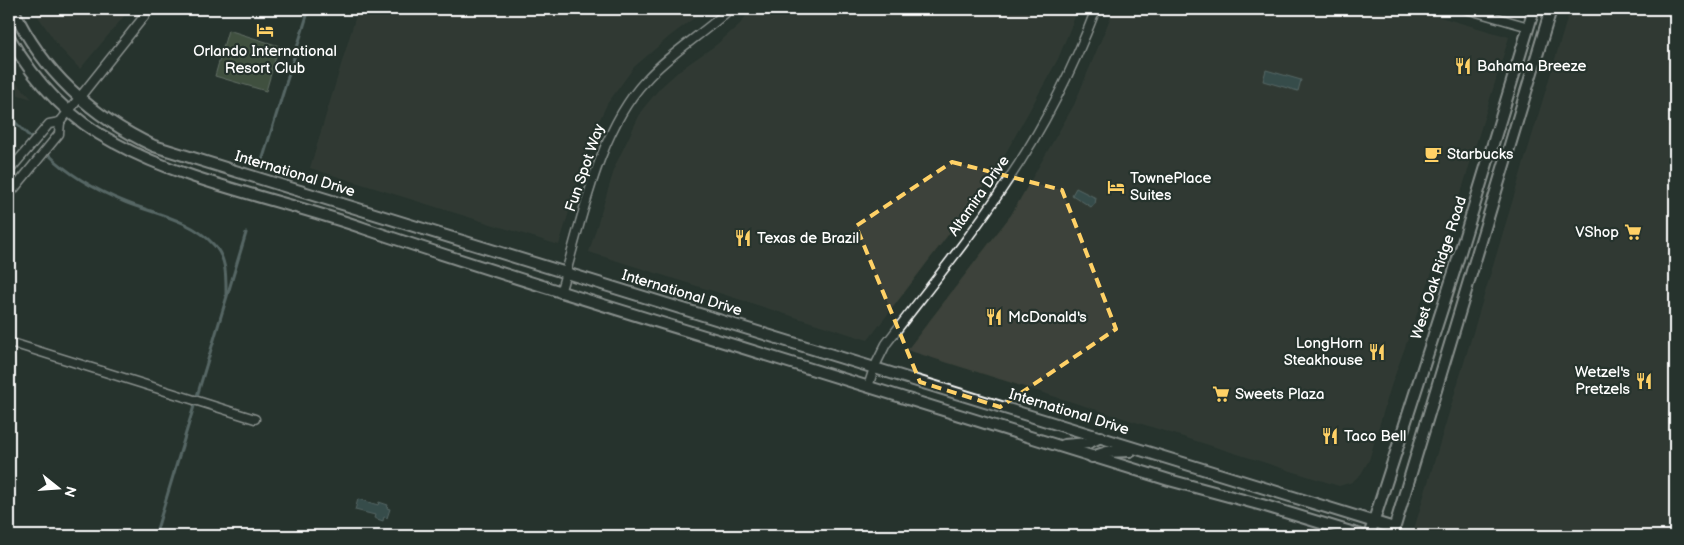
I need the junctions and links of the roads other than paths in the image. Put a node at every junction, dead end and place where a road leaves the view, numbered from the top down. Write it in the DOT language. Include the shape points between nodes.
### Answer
graph roads {
  1 [pos="13,9"];
  2 [pos="150,9"];
  3 [pos="730,9"];
  4 [pos="1096,9"];
  5 [pos="1466,9"];
  6 [pos="1534,9"];
  7 [pos="1551,9"];
  8 [pos="1529,27"];
  9 [pos="9,37"];
  10 [pos="80,99"];
  11 [pos="69,112"];
  12 [pos="60,122"];
  13 [pos="9,171"];
  14 [pos="9,195"];
  15 [pos="566,273"];
  16 [pos="560,293"];
  17 [pos="9,342"];
  18 [pos="874,368"];
  19 [pos="868,387"];
  20 [pos="255,419"];
  21 [pos="1101,437"];
  22 [pos="1053,445"];
  23 [pos="1144,451"];
  24 [pos="1092,457"];
  25 [pos="1374,522"];
  26 [pos="1393,532"];
  27 [pos="1364,536"];
  28 [pos="1369,536"];
  1 -- 10 [label="street, International Drive" via="42,58"];
  2 -- 10 [label="street"];
  3 -- 15 [label="street, Fun Spot Way" via="659,65 630,99 613,126"];
  4 -- 18 [label="street, Altamira Drive" via="1064,82 1033,141 986,214 886,344"];
  5 -- 8 [label="street"];
  6 -- 8 [label="street, West Oak Ridge Road"];
  7 -- 26 [label="street, West Oak Ridge Road"];
  8 -- 25 [label="street, West Oak Ridge Road"];
  9 -- 11 [label="street, International Drive" via="44,88"];
  10 -- 11 [label="street"];
  10 -- 15 [label="street, International Drive" via="119,128 154,146"];
  11 -- 12 [label="street"];
  11 -- 16 [label="street, International Drive" via="110,141 162,166 354,224"];
  12 -- 13 [label="street" via="49,124"];
  12 -- 14 [label="street" via="59,134"];
  15 -- 16 [label="street, Fun Spot Way"];
  15 -- 18 [label="street, International Drive"];
  16 -- 19 [label="street, International Drive"];
  17 -- 20 [label="street"];
  18 -- 19 [label="street, Altamira Drive"];
  18 -- 21 [label="street, International Drive"];
  19 -- 22 [label="street, International Drive"];
  21 -- 22 [label="street" via="1088,443"];
  21 -- 23 [label="street, International Drive"];
  22 -- 24 [label="street, International Drive"];
  23 -- 24 [label="street" via="1119,450"];
  23 -- 25 [label="street, International Drive"];
  24 -- 27 [label="street, International Drive"];
  25 -- 26 [label="street, International Drive"];
  25 -- 28 [label="street, West Oak Ridge Road"];
}
